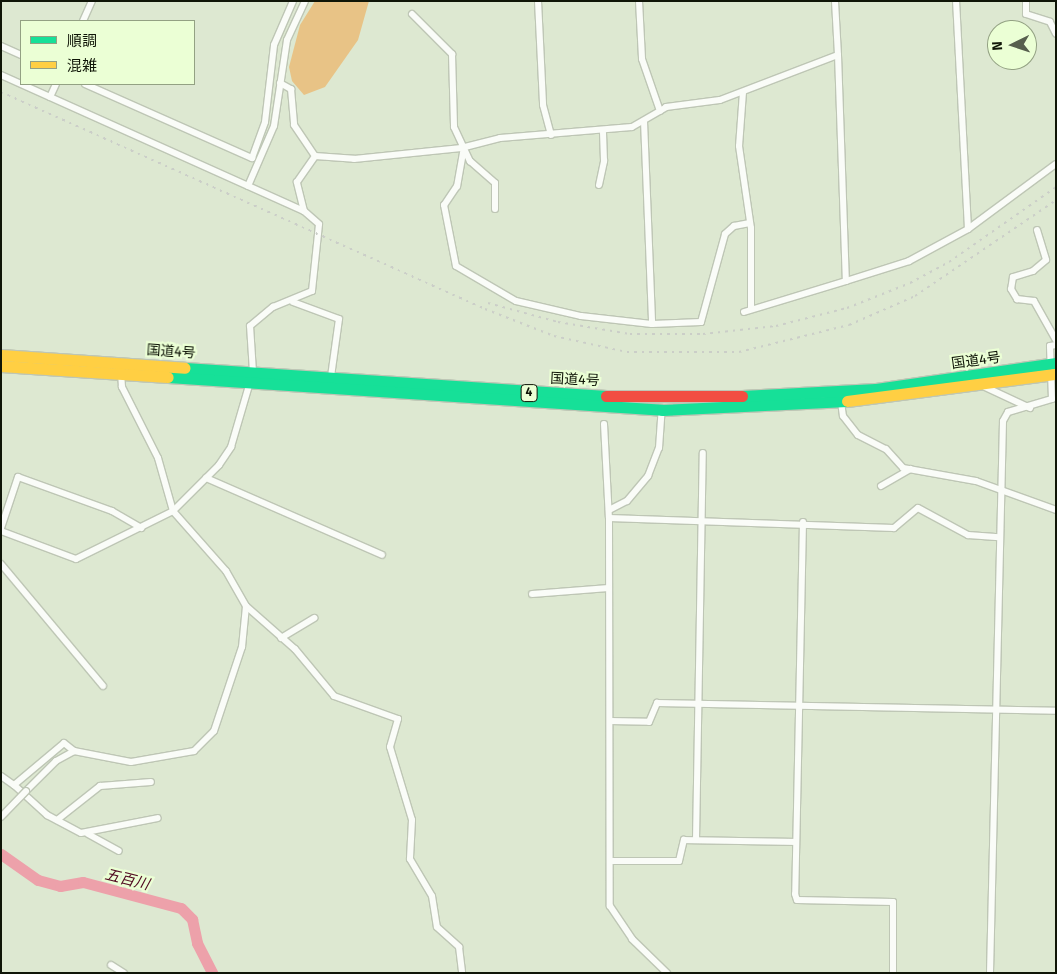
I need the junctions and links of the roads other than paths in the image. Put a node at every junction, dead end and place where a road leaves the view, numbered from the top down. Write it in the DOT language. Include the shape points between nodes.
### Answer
graph roads {
  1 [pos="92,1"];
  2 [pos="293,1"];
  3 [pos="305,1"];
  4 [pos="538,1"];
  5 [pos="639,1"];
  6 [pos="835,1"];
  7 [pos="956,1"];
  8 [pos="1026,1"];
  9 [pos="412,14"];
  10 [pos="83,20"];
  11 [pos="1056,34"];
  12 [pos="1,46"];
  13 [pos="20,55"];
  14 [pos="838,55"];
  15 [pos="1,75"];
  16 [pos="280,83"];
  17 [pos="20,84"];
  18 [pos="22,85"];
  19 [pos="56,85"];
  20 [pos="87,85"];
  21 [pos="743,92"];
  22 [pos="50,98"];
  23 [pos="660,111"];
  24 [pos="644,121"];
  25 [pos="603,133"];
  26 [pos="551,135"];
  27 [pos="464,147"];
  28 [pos="315,156"];
  29 [pos="255,160"];
  30 [pos="1056,164"];
  31 [pos="599,185"];
  32 [pos="248,186"];
  33 [pos="494,209"];
  34 [pos="304,211"];
  35 [pos="750,222"];
  36 [pos="968,229"];
  37 [pos="1036,230"];
  38 [pos="846,281"];
  39 [pos="293,302"];
  40 [pos="751,308"];
  41 [pos="744,312"];
  42 [pos="652,324"];
  43 [pos="1056,340"];
  44 [pos="1056,345"];
  45 [pos="1,355"];
  46 [pos="1,366"];
  47 [pos="1054,369"];
  48 [pos="121,374"];
  49 [pos="331,377"];
  50 [pos="251,378"];
  51 [pos="983,386"];
  52 [pos="661,398"];
  53 [pos="841,402"];
  54 [pos="1030,408"];
  55 [pos="662,410"];
  56 [pos="604,424"];
  57 [pos="703,453"];
  58 [pos="911,469"];
  59 [pos="206,478"];
  60 [pos="881,486"];
  61 [pos="1002,490"];
  62 [pos="609,510"];
  63 [pos="1056,510"];
  64 [pos="173,511"];
  65 [pos="609,518"];
  66 [pos="702,520"];
  67 [pos="803,522"];
  68 [pos="141,528"];
  69 [pos="1,529"];
  70 [pos="999,537"];
  71 [pos="382,555"];
  72 [pos="1,564"];
  73 [pos="609,588"];
  74 [pos="532,594"];
  75 [pos="246,606"];
  76 [pos="314,618"];
  77 [pos="281,638"];
  78 [pos="103,686"];
  79 [pos="699,704"];
  80 [pos="799,706"];
  81 [pos="995,710"];
  82 [pos="1056,711"];
  83 [pos="610,721"];
  84 [pos="74,751"];
  85 [pos="1,776"];
  86 [pos="151,782"];
  87 [pos="14,785"];
  88 [pos="1,817"];
  89 [pos="158,818"];
  90 [pos="57,820"];
  91 [pos="88,834"];
  92 [pos="696,840"];
  93 [pos="796,842"];
  94 [pos="119,851"];
  95 [pos="610,860"];
  96 [pos="111,965"];
  97 [pos="124,973"];
  98 [pos="462,973"];
  99 [pos="667,973"];
  100 [pos="893,973"];
  101 [pos="990,973"];
  1 -- 10 [label="street"];
  2 -- 29 [label="street" via="274,45 265,122"];
  3 -- 16 [label="street" via="287,40"];
  4 -- 26 [label="street" via="542,105"];
  5 -- 23 [label="street" via="642,59"];
  6 -- 14 [label="street"];
  7 -- 36 [label="street"];
  8 -- 11 [label="street" via="1026,14 1050,22"];
  9 -- 27 [label="street" via="452,54 452,116"];
  12 -- 13 [label="street"];
  14 -- 21 [label="street"];
  14 -- 38 [label="street"];
  15 -- 17 [label="street"];
  16 -- 28 [label="street" via="291,89 294,125"];
  16 -- 29 [label="street" via="274,126"];
  18 -- 22 [label="street"];
  19 -- 22 [label="street"];
  20 -- 29 [label="street"];
  21 -- 23 [label="street"];
  21 -- 35 [label="street" via="738,146"];
  22 -- 32 [label="street"];
  23 -- 24 [label="street"];
  24 -- 25 [label="street"];
  24 -- 42 [label="street"];
  25 -- 26 [label="street"];
  25 -- 31 [label="street" via="604,161"];
  26 -- 27 [label="street" via="500,138"];
  27 -- 28 [label="street" via="354,159"];
  27 -- 33 [label="street" via="474,165 495,183"];
  27 -- 42 [label="street" via="457,186 444,205 456,266 516,301 581,316"];
  28 -- 34 [label="street" via="297,182"];
  29 -- 32 [label="street"];
  30 -- 36 [label="street"];
  32 -- 34 [label="street"];
  34 -- 39 [label="street" via="319,224 313,288"];
  35 -- 40 [label="street"];
  35 -- 42 [label="street" via="734,226 725,234 701,322"];
  36 -- 38 [label="street" via="909,261"];
  37 -- 43 [label="street" via="1046,260 1033,271 1013,277 1011,289 1017,299 1034,301"];
  38 -- 40 [label="street"];
  39 -- 49 [label="street" via="339,318"];
  39 -- 50 [label="street" via="273,307 250,326"];
  40 -- 41 [label="street"];
  44 -- 47 [label="street" via="1050,346"];
  45 -- 50 [label="highway, 国道4号 / 4"];
  46 -- 48 [label="highway, 国道4号 / 4"];
  47 -- 51 [label="highway, 国道4号 / 4"];
  47 -- 52 [label="highway, 国道4号 / 4" via="840,393"];
  47 -- 54 [label="street" via="1052,399"];
  48 -- 50 [label="highway, 国道4号 / 4"];
  48 -- 64 [label="street" via="122,388 158,458"];
  49 -- 50 [label="highway, 国道4号 / 4"];
  49 -- 52 [label="highway, 国道4号 / 4" via="534,393"];
  50 -- 55 [label="highway, 国道4号 / 4"];
  50 -- 59 [label="street" via="230,447"];
  51 -- 53 [label="highway, 国道4号 / 4"];
  51 -- 54 [label="street"];
  52 -- 55 [label="street"];
  53 -- 55 [label="highway, 国道4号 / 4"];
  53 -- 58 [label="street" via="844,416 858,435 886,449 898,465"];
  54 -- 61 [label="street" via="1004,416"];
  55 -- 62 [label="street" via="658,448 648,476 627,501"];
  56 -- 62 [label="street"];
  57 -- 66 [label="street"];
  58 -- 60 [label="street"];
  58 -- 61 [label="street" via="955,475"];
  59 -- 64 [label="street"];
  59 -- 71 [label="street"];
  61 -- 63 [label="street"];
  61 -- 70 [label="street"];
  62 -- 65 [label="street"];
  64 -- 68 [label="street"];
  64 -- 75 [label="street" via="226,571"];
  65 -- 66 [label="street"];
  65 -- 73 [label="street"];
  66 -- 67 [label="street"];
  66 -- 79 [label="street"];
  67 -- 70 [label="street" via="899,527 918,508 968,535"];
  67 -- 80 [label="street"];
  68 -- 69 [label="street" via="76,559"];
  68 -- 69 [label="street" via="112,511 18,477"];
  70 -- 81 [label="street"];
  72 -- 78 [label="street"];
  73 -- 74 [label="street"];
  73 -- 83 [label="street"];
  75 -- 77 [label="street"];
  75 -- 84 [label="street" via="242,648 220,716 203,744 179,756 131,762"];
  76 -- 77 [label="street"];
  77 -- 98 [label="street" via="334,696 398,719 390,747 412,820 410,859 432,896 437,927 459,947"];
  79 -- 80 [label="street"];
  79 -- 83 [label="street" via="657,703 649,722"];
  79 -- 92 [label="street"];
  80 -- 81 [label="street"];
  80 -- 93 [label="street"];
  81 -- 82 [label="street"];
  81 -- 101 [label="street"];
  83 -- 95 [label="street"];
  84 -- 87 [label="street" via="64,743"];
  84 -- 88 [label="street, bridge" via="56,761"];
  85 -- 87 [label="street"];
  86 -- 90 [label="street" via="100,786"];
  87 -- 90 [label="street"];
  89 -- 91 [label="street"];
  90 -- 91 [label="street"];
  91 -- 94 [label="street"];
  92 -- 93 [label="street"];
  92 -- 95 [label="street" via="681,842 679,861"];
  93 -- 100 [label="street" via="797,900 893,902"];
  95 -- 99 [label="street" via="613,913"];
  96 -- 97 [label="street"];
}
